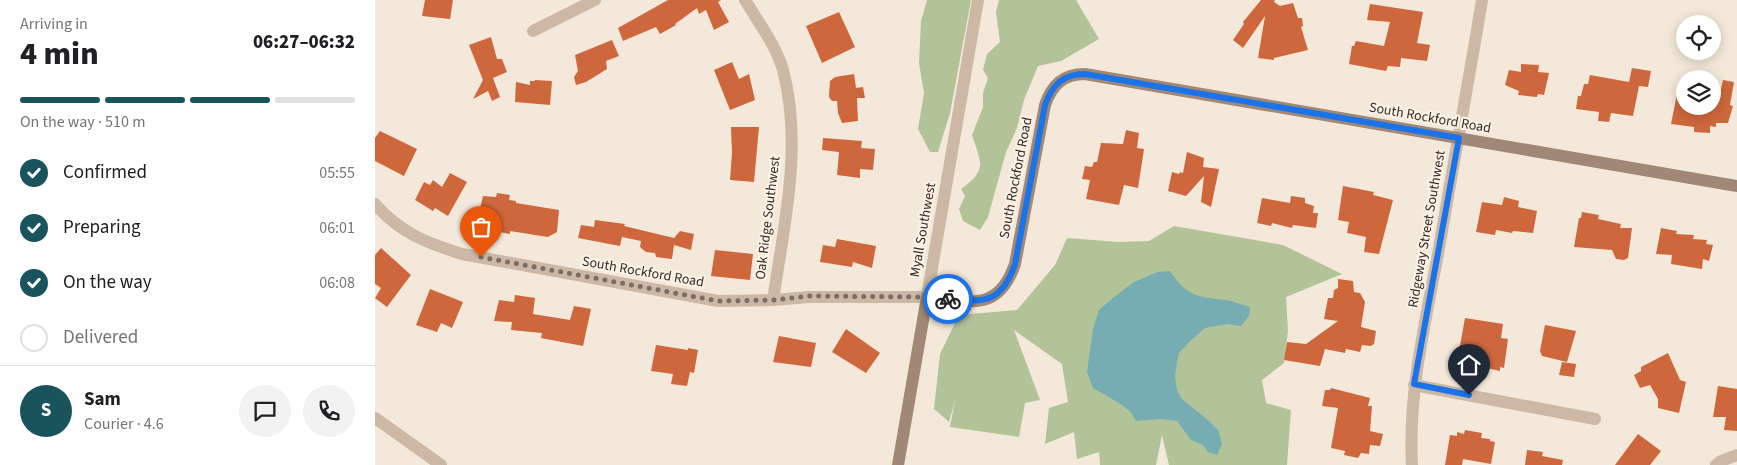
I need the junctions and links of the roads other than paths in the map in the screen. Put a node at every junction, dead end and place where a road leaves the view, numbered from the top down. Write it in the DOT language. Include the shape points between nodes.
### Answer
graph roads {
  1 [pos="595,0"];
  2 [pos="745,0"];
  3 [pos="978,0"];
  4 [pos="1482,0"];
  5 [pos="533,31"];
  6 [pos="1459,138"];
  7 [pos="1737,186"];
  8 [pos="375,204"];
  9 [pos="927,297"];
  10 [pos="773,300"];
  11 [pos="1414,384"];
  12 [pos="375,418"];
  13 [pos="1595,419"];
  14 [pos="1737,455"];
  15 [pos="441,465"];
  16 [pos="897,465"];
  17 [pos="1412,465"];
  18 [pos="1716,465"];
  1 -- 5 [label="street"];
  2 -- 10 [label="street, Oak Ridge Southwest" via="782,68 791,118 792,169"];
  3 -- 9 [label="street, Myall Southwest"];
  4 -- 6 [label="street, Ridgeway Street Southwest"];
  6 -- 7 [label="street, South Rockford Road"];
  6 -- 9 [label="street, South Rockford Road" via="1075,74 1059,81 1045,105 1015,264 1005,286 993,297 983,300"];
  6 -- 11 [label="street, Ridgeway Street Southwest"];
  8 -- 10 [label="street, South Rockford Road" via="407,232 462,254 718,301"];
  9 -- 10 [label="street, South Rockford Road" via="809,296"];
  9 -- 16 [label="street, Myall Southwest"];
  11 -- 13 [label="street"];
  11 -- 17 [label="street, Ridgeway Street Southwest" via="1410,440"];
  12 -- 15 [label="street"];
  14 -- 18 [label="street"];
}
